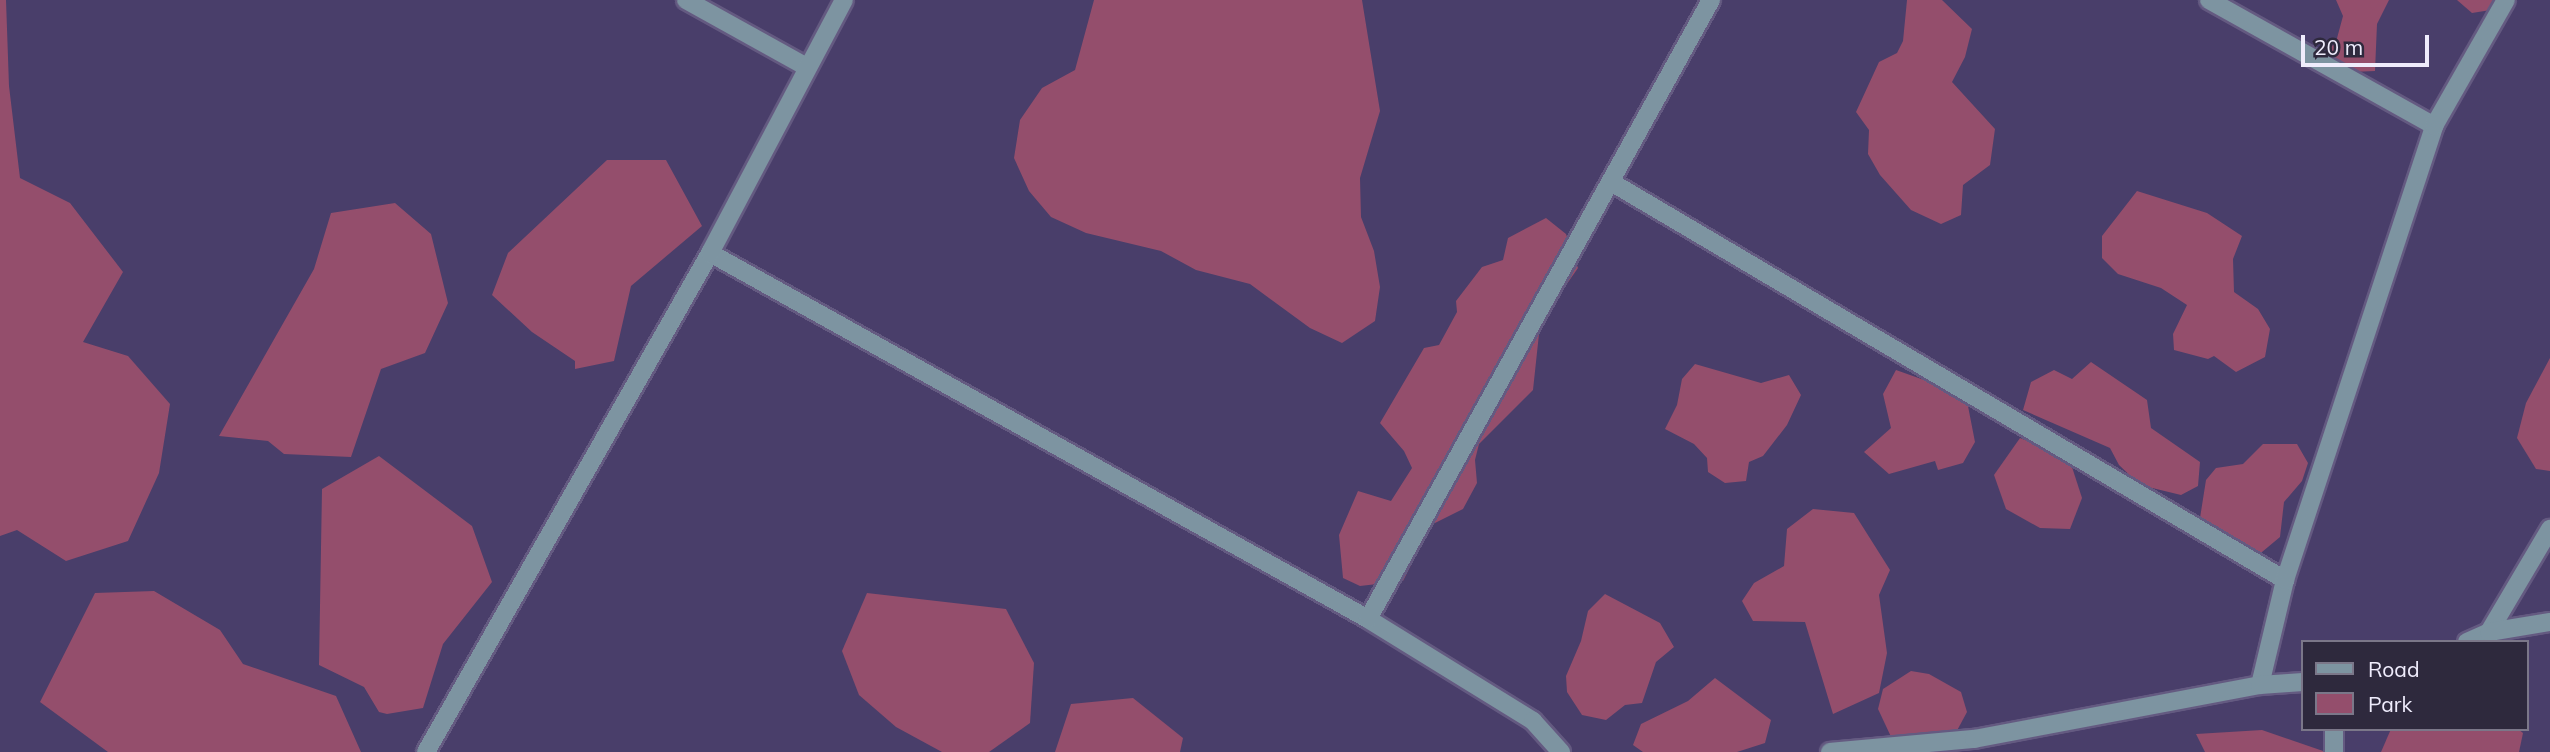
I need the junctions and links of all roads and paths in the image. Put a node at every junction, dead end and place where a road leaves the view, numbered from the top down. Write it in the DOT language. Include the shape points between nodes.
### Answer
graph roads {
  1 [pos="686,0"];
  2 [pos="844,0"];
  3 [pos="1711,0"];
  4 [pos="2209,0"];
  5 [pos="2507,0"];
  6 [pos="807,67"];
  7 [pos="2434,126"];
  8 [pos="1611,182"];
  9 [pos="710,253"];
  10 [pos="2550,529"];
  11 [pos="2285,580"];
  12 [pos="1368,619"];
  13 [pos="2550,622"];
  14 [pos="2489,632"];
  15 [pos="2471,640"];
  16 [pos="2302,682"];
  17 [pos="2260,685"];
  18 [pos="2334,731"];
  19 [pos="1974,739"];
  20 [pos="426,752"];
  21 [pos="1561,752"];
  22 [pos="1830,752"];
  23 [pos="1994,752"];
  24 [pos="2334,752"];
  1 -- 6 [label="street"];
  2 -- 6 [label="street"];
  3 -- 8 [label="street"];
  4 -- 7 [label="street"];
  5 -- 7 [label="street"];
  6 -- 9 [label="street"];
  7 -- 11 [label="street"];
  8 -- 11 [label="street"];
  8 -- 12 [label="street"];
  9 -- 12 [label="street"];
  9 -- 20 [label="street"];
  10 -- 14 [label="street"];
  11 -- 17 [label="street"];
  12 -- 21 [label="street" via="1533,721"];
  13 -- 14 [label="street"];
  14 -- 15 [label="street"];
  16 -- 17 [label="street"];
  17 -- 19 [label="street"];
  18 -- 24 [label="street"];
  19 -- 22 [label="street"];
  19 -- 23 [label="street"];
}
